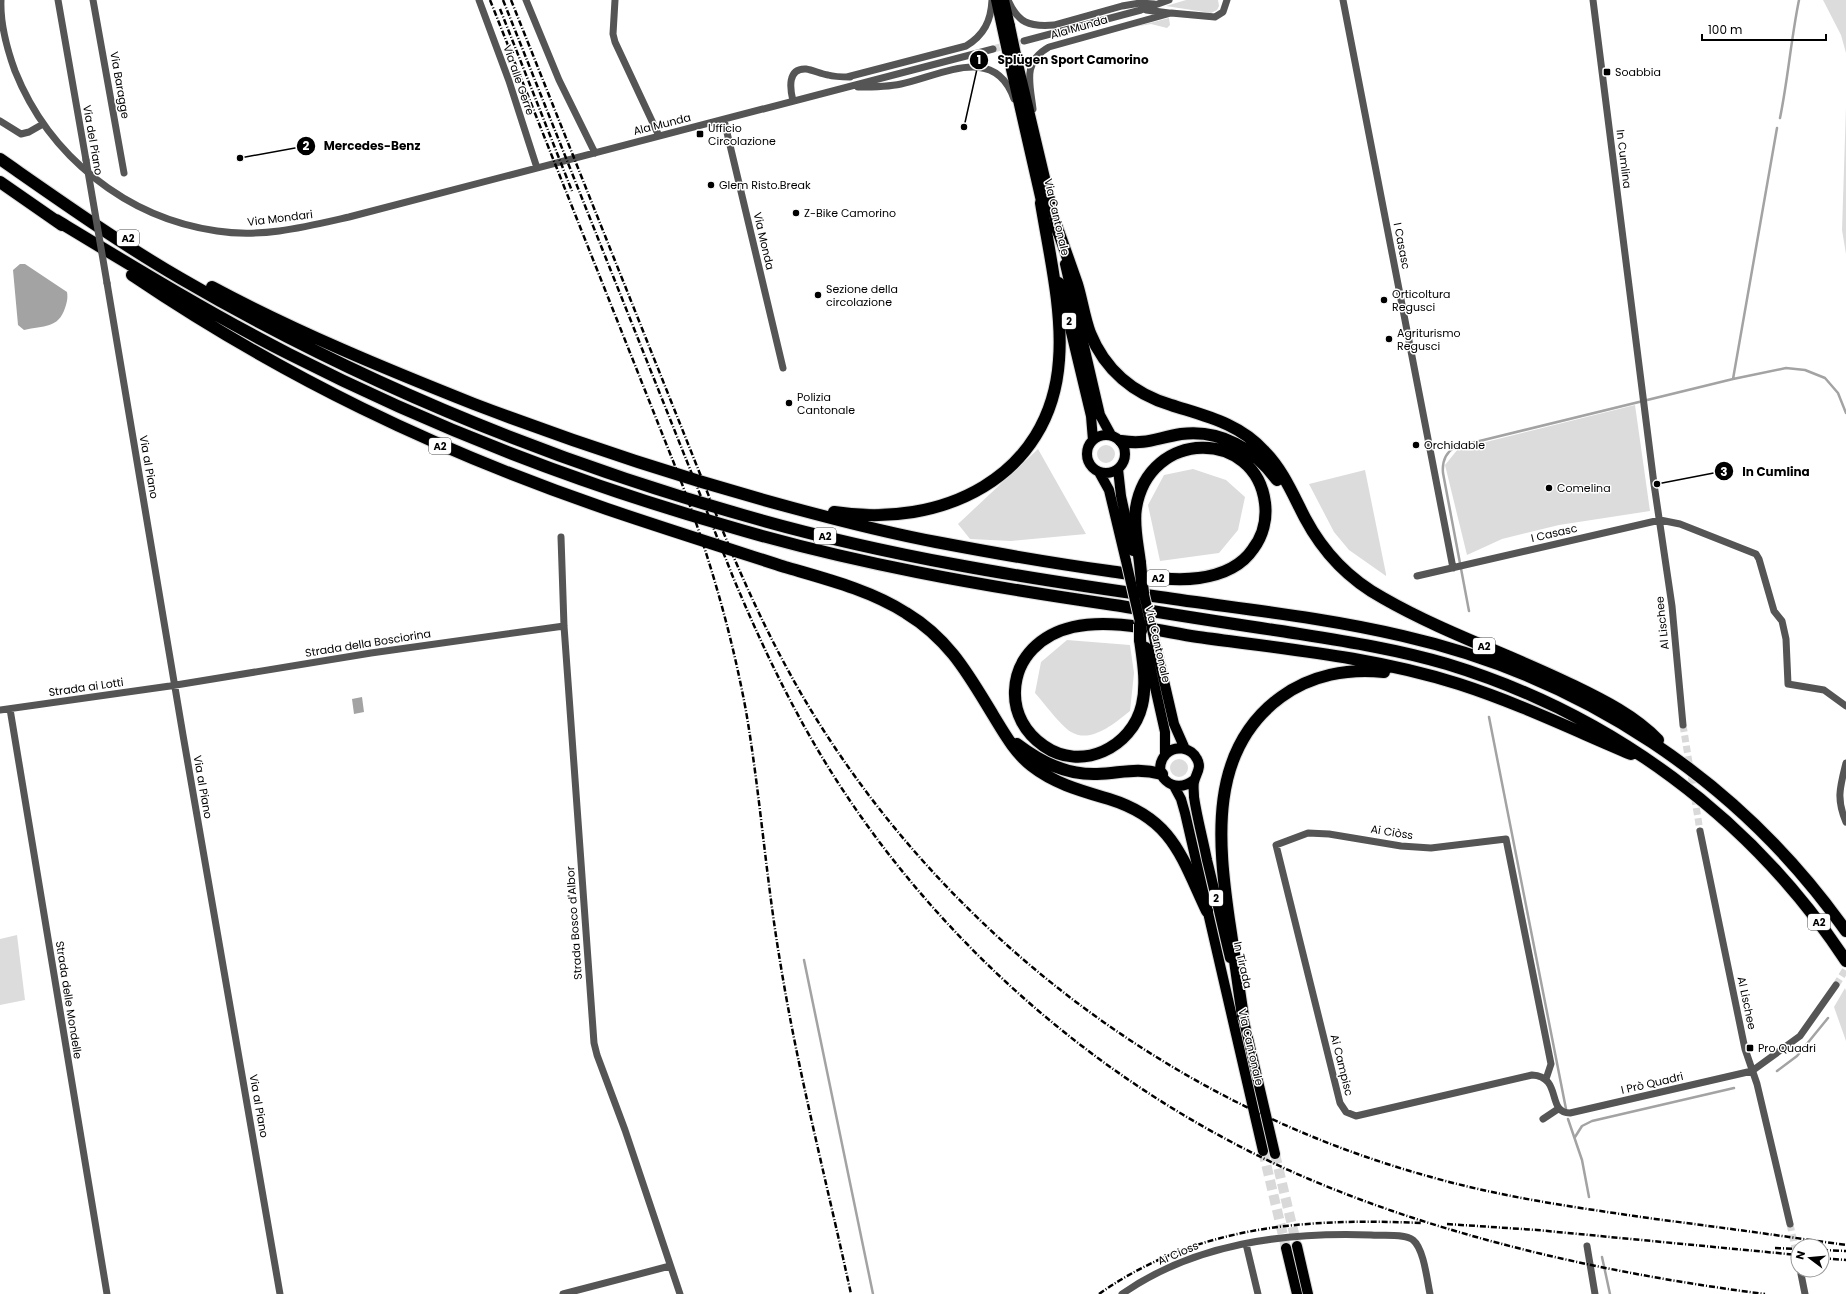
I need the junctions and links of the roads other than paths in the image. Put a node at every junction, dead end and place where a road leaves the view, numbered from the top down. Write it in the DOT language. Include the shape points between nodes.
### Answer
graph roads {
  1 [pos="1,0"];
  2 [pos="58,0"];
  3 [pos="93,0"];
  4 [pos="480,0"];
  5 [pos="526,0"];
  6 [pos="615,0"];
  7 [pos="992,0"];
  8 [pos="996,0"];
  9 [pos="1004,0"];
  10 [pos="1008,0"];
  11 [pos="1169,0"];
  12 [pos="1343,0"];
  13 [pos="1593,0"];
  14 [pos="1226,1"];
  15 [pos="1154,4"];
  16 [pos="1142,10"];
  17 [pos="1171,13"];
  18 [pos="1006,27"];
  19 [pos="1024,41"];
  20 [pos="993,49"];
  21 [pos="847,77"];
  22 [pos="882,77"];
  23 [pos="846,88"];
  24 [pos="793,101"];
  25 [pos="724,120"];
  26 [pos="0,121"];
  27 [pos="43,124"];
  28 [pos="659,136"];
  29 [pos="1032,146"];
  30 [pos="595,153"];
  31 [pos="0,159"];
  32 [pos="537,168"];
  33 [pos="20,173"];
  34 [pos="124,173"];
  35 [pos="0,182"];
  36 [pos="1041,204"];
  37 [pos="56,220"];
  38 [pos="1056,225"];
  39 [pos="107,283"];
  40 [pos="783,368"];
  41 [pos="1116,438"];
  42 [pos="1092,440"];
  43 [pos="1118,469"];
  44 [pos="1099,472"];
  45 [pos="768,501"];
  46 [pos="1305,518"];
  47 [pos="1660,520"];
  48 [pos="561,537"];
  49 [pos="1134,562"];
  50 [pos="1454,567"];
  51 [pos="1417,576"];
  52 [pos="1143,593"];
  53 [pos="1140,624"];
  54 [pos="564,626"];
  55 [pos="1147,641"];
  56 [pos="1435,677"];
  57 [pos="176,686"];
  58 [pos="1846,706"];
  59 [pos="10,709"];
  60 [pos="0,710"];
  61 [pos="1683,725"];
  62 [pos="1001,728"];
  63 [pos="1185,749"];
  64 [pos="1166,755"];
  65 [pos="1677,758"];
  66 [pos="1846,763"];
  67 [pos="1667,772"];
  68 [pos="1162,774"];
  69 [pos="1194,780"];
  70 [pos="1174,786"];
  71 [pos="1846,822"];
  72 [pos="1700,831"];
  73 [pos="1276,845"];
  74 [pos="1207,910"];
  75 [pos="1846,931"];
  76 [pos="1846,961"];
  77 [pos="1836,985"];
  78 [pos="1243,1016"];
  79 [pos="1752,1071"];
  80 [pos="1546,1079"];
  81 [pos="1558,1108"];
  82 [pos="1543,1119"];
  83 [pos="1263,1151"];
  84 [pos="1275,1154"];
  85 [pos="1790,1224"];
  86 [pos="1246,1244"];
  87 [pos="1297,1246"];
  88 [pos="1587,1246"];
  89 [pos="1286,1248"];
  90 [pos="670,1266"];
  91 [pos="1802,1278"];
  92 [pos="107,1294"];
  93 [pos="280,1294"];
  94 [pos="563,1294"];
  95 [pos="680,1294"];
  96 [pos="1122,1294"];
  97 [pos="1258,1294"];
  98 [pos="1296,1294"];
  99 [pos="1308,1294"];
  100 [pos="1430,1294"];
  101 [pos="1595,1294"];
  102 [pos="1805,1294"];
  1 -- 27 [label="street, Via Mondari" via="4,32 12,62 26,95"];
  2 -- 39 [label="street, Via del Piano, bridge"];
  3 -- 34 [label="street, Via Baragge"];
  4 -- 32 [label="street, Via alle Gerre"];
  5 -- 30 [label="street" via="559,80"];
  6 -- 28 [label="street" via="615,42"];
  7 -- 21 [label="street, Ala Munda" via="990,19 985,29 978,38 966,46"];
  8 -- 18 [label="main road, Via Cantonale / 2"];
  9 -- 18 [label="main road, Via Cantonale / 2"];
  10 -- 15 [label="street, Ala Munda" via="1018,18 1027,23 1044,25 1054,25 1131,4"];
  11 -- 15 [label="street, Ala Munda"];
  12 -- 50 [label="street, I Casasc"];
  13 -- 47 [label="street, In Cumlina"];
  14 -- 17 [label="street, Ala Munda" via="1223,12 1215,17"];
  15 -- 16 [label="street, Ala Munda"];
  16 -- 17 [label="street, Ala Munda" via="1153,9"];
  16 -- 19 [label="street, Ala Munda"];
  17 -- 29 [label="street, Ala Munda" via="1055,44 1039,54 1033,62 1028,78"];
  18 -- 29 [label="main road, Via Cantonale / 2, bridge" via="1022,113"];
  20 -- 22 [label="street, Ala Munda"];
  21 -- 22 [label="street, Ala Munda"];
  21 -- 24 [label="street, Ala Munda" via="799,70 790,81"];
  22 -- 23 [label="street, Ala Munda"];
  23 -- 24 [label="street, Ala Munda"];
  23 -- 29 [label="street, Ala Munda" via="901,84 969,66 986,68 1000,77 1011,92"];
  24 -- 25 [label="street, Ala Munda"];
  25 -- 28 [label="street, Ala Munda"];
  25 -- 40 [label="street, Via Monda"];
  26 -- 27 [label="street" via="21,134"];
  27 -- 32 [label="street, Via Mondari" via="77,164 126,200 173,222 218,232 254,233 301,228 424,199"];
  28 -- 30 [label="street, Ala Munda"];
  29 -- 36 [label="main road, Via Cantonale / 2"];
  29 -- 38 [label="main road, Via Cantonale / 2"];
  30 -- 32 [label="street, Ala Munda"];
  31 -- 33 [label="highway, A2"];
  33 -- 45 [label="highway, A2" via="43,183 115,230 218,290 391,370 588,446"];
  33 -- 65 [label="highway, A2" via="113,237 182,279 297,341 433,405 606,472 763,521 916,557 1068,584 1334,622 1426,641 1489,660 1551,685 1603,711"];
  35 -- 37 [label="highway, A2"];
  36 -- 42 [label="main road, Via Cantonale / 2" via="1091,416"];
  36 -- 45 [label="highway, A2" via="1059,324 1059,361 1048,412 1021,456 987,485 959,500 927,510 894,515 856,515"];
  37 -- 62 [label="highway, A2" via="165,297 228,336 319,388 422,438 559,492 848,586 896,607 923,624 947,645"];
  37 -- 67 [label="highway, A2" via="212,313 344,381 479,440 617,492 726,526 890,566 1031,593 1363,644 1443,663 1504,683 1561,708 1616,738"];
  38 -- 41 [label="main road, Via Cantonale / 2" via="1100,415"];
  38 -- 46 [label="highway, A2" via="1090,332 1113,370 1126,383 1143,394 1223,422 1251,439 1268,454 1282,474"];
  39 -- 57 [label="street, Via al Piano"];
  41 -- 42 [label="main road" via="1101,435"];
  41 -- 43 [label="main road" via="1124,447 1125,456"];
  41 -- 46 [label="highway, A2" via="1146,443 1196,433 1217,436 1232,442 1252,453 1265,465"];
  42 -- 44 [label="main road" via="1087,449 1087,459"];
  43 -- 44 [label="main road" via="1110,473"];
  43 -- 49 [label="main road, Via Cantonale"];
  44 -- 49 [label="main road, Via Cantonale" via="1109,490"];
  45 -- 49 [label="highway, A2" via="860,526 962,547 1094,569 1186,580 1228,570 1244,559 1255,547 1264,528 1266,509 1263,492 1253,473 1235,457 1215,449 1189,449 1164,459 1146,479 1137,504"];
  46 -- 65 [label="highway, A2" via="1334,560 1369,590 1421,618 1550,674 1596,697 1648,730"];
  47 -- 50 [label="street, I Casasc"];
  47 -- 58 [label="street" via="1680,524 1756,554 1774,611 1782,621 1786,639 1788,684 1824,690"];
  47 -- 61 [label="street, Al Lischee" via="1672,606"];
  48 -- 54 [label="street, Strada Bosco d'Albor"];
  49 -- 52 [label="highway, A2, bridge"];
  49 -- 53 [label="main road, Via Cantonale, bridge"];
  50 -- 51 [label="street, I Casasc"];
  52 -- 55 [label="main road, Via Cantonale, bridge"];
  53 -- 55 [label="highway, A2, bridge"];
  54 -- 57 [label="street, Strada della Bosciorina" via="371,653"];
  54 -- 90 [label="street, Strada Bosco d'Albor" via="594,1043"];
  55 -- 56 [label="highway, A2" via="1143,704 1135,723 1124,738 1101,753 1075,757 1048,749 1030,734 1020,719 1015,699 1016,678 1022,663 1045,638 1086,625 1131,627 1306,652"];
  55 -- 63 [label="main road, Via Cantonale" via="1174,724"];
  55 -- 64 [label="main road, Via Cantonale" via="1165,732"];
  56 -- 67 [label="highway, A2" via="1514,704"];
  56 -- 78 [label="highway, A2" via="1365,670 1319,678 1296,687 1274,702 1255,720 1243,737 1227,777 1221,832 1223,879"];
  57 -- 59 [label="street, Strada ai Lotti"];
  57 -- 93 [label="street, Via al Piano"];
  59 -- 60 [label="street, Strada ai Lotti"];
  59 -- 92 [label="street, Strada delle Mondelle"];
  62 -- 68 [label="highway, A2" via="1034,756 1068,771 1097,774 1133,769"];
  62 -- 74 [label="highway, A2" via="1021,756 1047,776 1069,787 1122,804 1155,822 1179,851"];
  63 -- 64 [label="main road" via="1175,749"];
  63 -- 69 [label="main road" via="1198,760 1199,771"];
  64 -- 68 [label="main road" via="1161,765"];
  65 -- 75 [label="highway, A2" via="1719,791 1768,838 1809,882"];
  66 -- 71 [label="street" via="1839,798"];
  67 -- 76 [label="highway, A2" via="1715,810 1764,858 1807,907"];
  68 -- 70 [label="main road" via="1166,781"];
  69 -- 70 [label="main road" via="1183,787"];
  69 -- 78 [label="main road, In Tirada / 2" via="1196,807"];
  70 -- 74 [label="main road, Via Cantonale / 2" via="1185,813"];
  72 -- 79 [label="street, Al Lischee" via="1745,1049"];
  73 -- 80 [label="street, Ai Ciòss" via="1308,834 1329,834 1401,846 1431,848 1506,839 1551,1064"];
  73 -- 80 [label="street, Ai Campisc" via="1340,1103 1346,1112 1361,1116 1528,1076 1536,1075"];
  74 -- 83 [label="main road, Via Cantonale / 2"];
  77 -- 79 [label="street" via="1800,1036"];
  78 -- 84 [label="main road, In Tirada / 2"];
  79 -- 81 [label="street, I Prò Quadri" via="1570,1113 1562,1112"];
  79 -- 85 [label="street, Al Lischee"];
  80 -- 81 [label="street" via="1553,1088"];
  81 -- 82 [label="street"];
  86 -- 96 [label="street, Ai Cioss" via="1186,1260"];
  86 -- 97 [label="street"];
  86 -- 100 [label="street, Ai Cioss" via="1312,1236 1407,1237 1413,1240 1419,1249"];
  87 -- 99 [label="main road"];
  88 -- 101 [label="street"];
  89 -- 98 [label="main road"];
  90 -- 94 [label="street"];
  90 -- 95 [label="street, Strada Bosco d'Albor"];
  91 -- 102 [label="street"];
}
